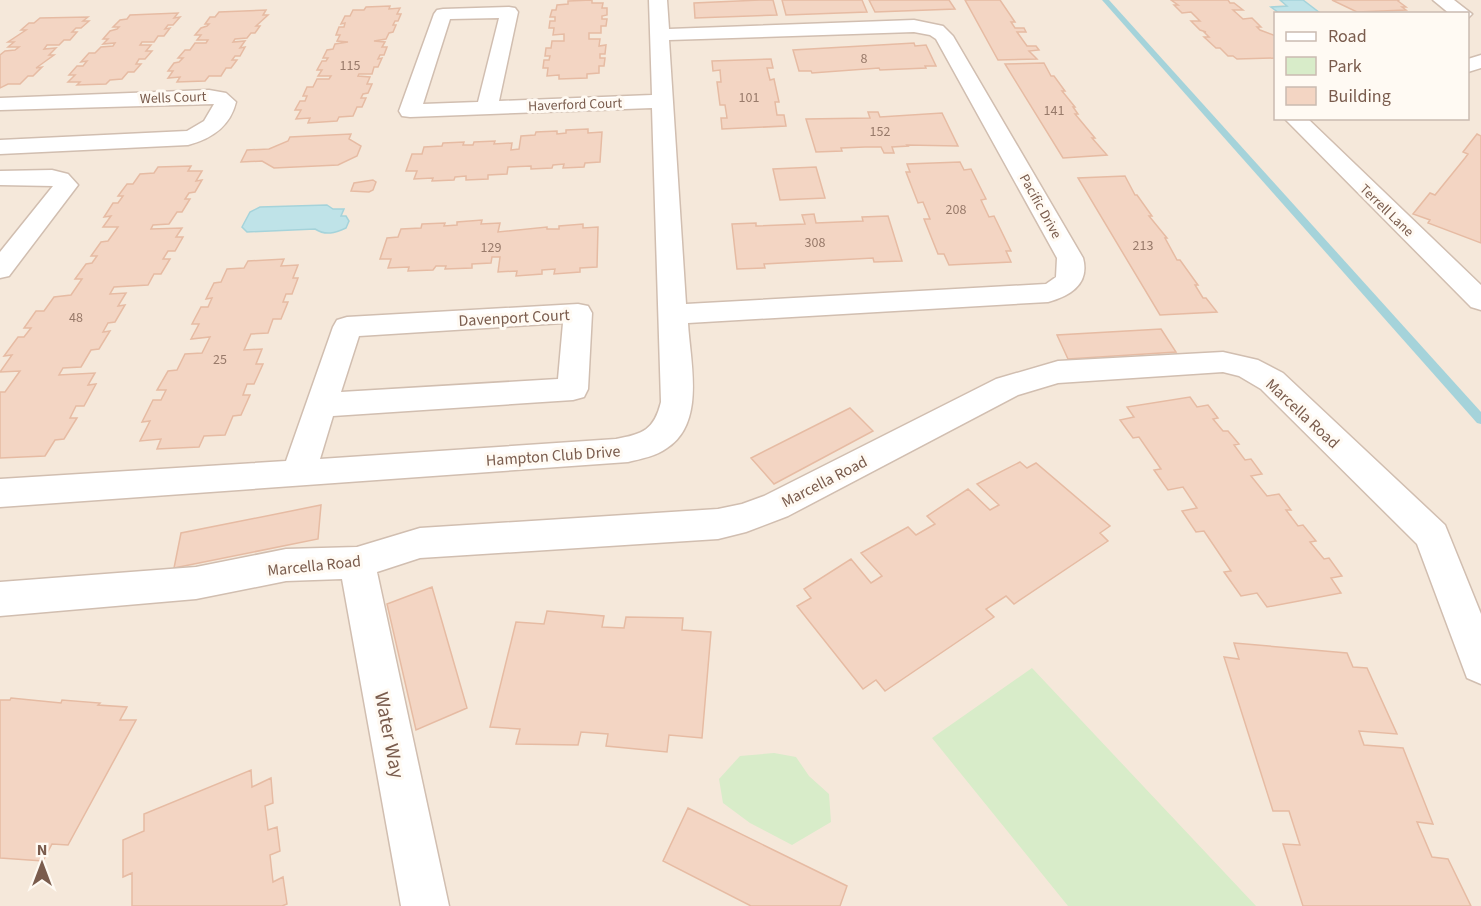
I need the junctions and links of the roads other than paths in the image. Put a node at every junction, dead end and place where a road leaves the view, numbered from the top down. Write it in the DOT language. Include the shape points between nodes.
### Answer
graph roads {
  1 [pos="658,0"];
  2 [pos="1442,0"];
  3 [pos="1459,12"];
  4 [pos="660,35"];
  5 [pos="663,101"];
  6 [pos="0,104"];
  7 [pos="487,107"];
  8 [pos="1296,120"];
  9 [pos="9,147"];
  10 [pos="0,165"];
  11 [pos="0,178"];
  12 [pos="0,270"];
  13 [pos="1481,301"];
  14 [pos="674,314"];
  15 [pos="321,405"];
  16 [pos="298,474"];
  17 [pos="0,493"];
  18 [pos="357,563"];
  19 [pos="0,598"];
  20 [pos="1481,665"];
  21 [pos="425,906"];
  1 -- 4 [label="street, Hampton Club Drive"];
  2 -- 3 [label="street"];
  4 -- 5 [label="street, Hampton Club Drive"];
  4 -- 14 [label="street, Pacific Drive" via="914,26 936,30 944,36 972,84 1070,258 1072,268 1066,285 1048,293"];
  5 -- 7 [label="street, Haverford Court"];
  5 -- 14 [label="street, Hampton Club Drive"];
  6 -- 9 [label="street, Wells Court" via="209,96 225,102 210,127 188,138"];
  7 -- 7 [label="street, Haverford Court" via="410,111 443,14 509,12"];
  8 -- 13 [label="street, Terrell Lane"];
  9 -- 10 [label="street, Wells Court"];
  11 -- 12 [label="street" via="52,177 60,178 66,185"];
  14 -- 16 [label="street, Hampton Club Drive" via="675,415 664,435 652,442 616,452"];
  15 -- 15 [label="street, Davenport Court" via="347,327 578,313 573,389"];
  15 -- 16 [label="street, Davenport Court"];
  16 -- 17 [label="street, Hampton Club Drive"];
  18 -- 19 [label="street, Marcella Road" via="286,565 196,583"];
  18 -- 20 [label="street, Marcella Road" via="420,543 718,524 746,518 1007,387 1058,372 1222,362 1246,367 1272,381 1432,536"];
  18 -- 21 [label="street, Water Way"];
}
